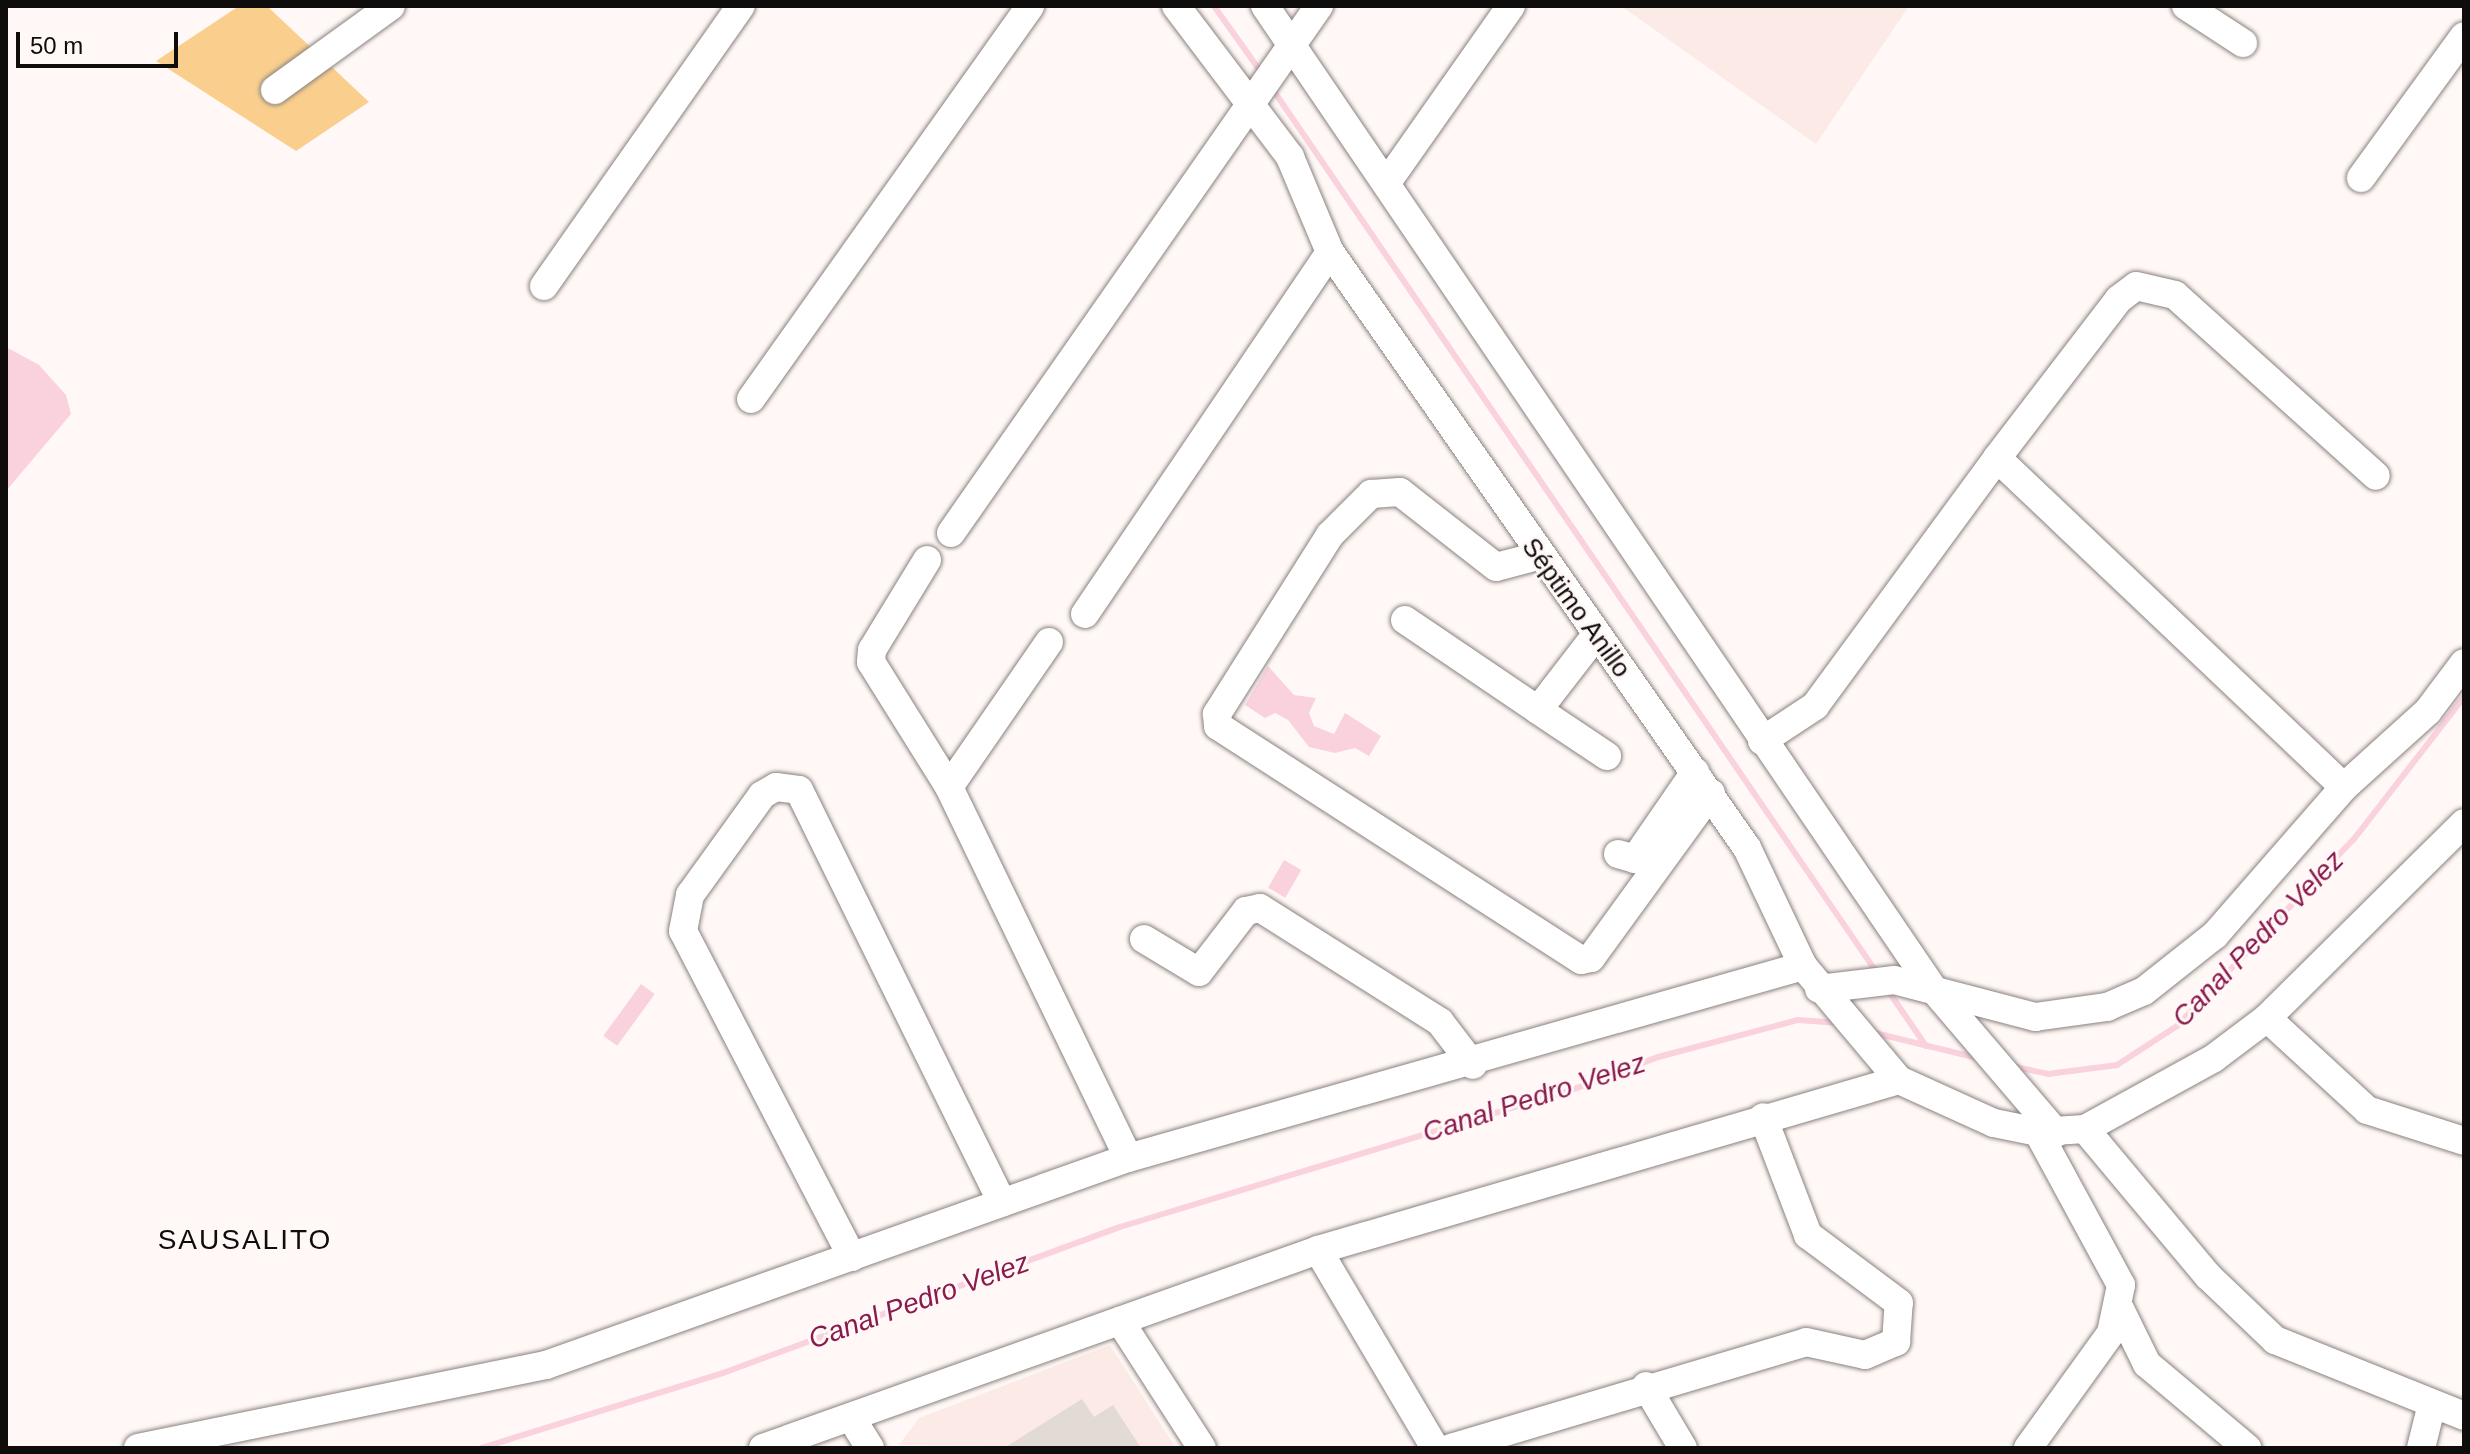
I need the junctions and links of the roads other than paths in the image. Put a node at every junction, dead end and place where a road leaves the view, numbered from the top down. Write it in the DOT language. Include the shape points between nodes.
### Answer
graph roads {
  1 [pos="391,6"];
  2 [pos="741,6"];
  3 [pos="1030,6"];
  4 [pos="1176,6"];
  5 [pos="1265,6"];
  6 [pos="1319,6"];
  7 [pos="1511,6"];
  8 [pos="2186,6"];
  9 [pos="2464,36"];
  10 [pos="2243,43"];
  11 [pos="1293,44"];
  12 [pos="1262,85"];
  13 [pos="275,90"];
  14 [pos="2361,178"];
  15 [pos="1388,181"];
  16 [pos="1330,252"];
  17 [pos="544,286"];
  18 [pos="751,399"];
  19 [pos="1997,458"];
  20 [pos="2376,476"];
  21 [pos="951,533"];
  22 [pos="1538,556"];
  23 [pos="927,560"];
  24 [pos="1085,614"];
  25 [pos="1405,620"];
  26 [pos="1596,635"];
  27 [pos="1049,642"];
  28 [pos="2464,663"];
  29 [pos="1538,710"];
  30 [pos="1762,741"];
  31 [pos="1607,756"];
  32 [pos="1703,782"];
  33 [pos="949,787"];
  34 [pos="2344,787"];
  35 [pos="2464,823"];
  36 [pos="1618,854"];
  37 [pos="1144,939"];
  38 [pos="1816,984"];
  39 [pos="1934,990"];
  40 [pos="2267,1018"];
  41 [pos="1473,1065"];
  42 [pos="1899,1080"];
  43 [pos="1763,1117"];
  44 [pos="2085,1129"];
  45 [pos="2047,1133"];
  46 [pos="2464,1141"];
  47 [pos="1128,1158"];
  48 [pos="1002,1203"];
  49 [pos="1318,1250"];
  50 [pos="852,1257"];
  51 [pos="2120,1309"];
  52 [pos="1120,1321"];
  53 [pos="1646,1386"];
  54 [pos="2432,1404"];
  55 [pos="2464,1416"];
  56 [pos="852,1419"];
  57 [pos="1537,1420"];
  58 [pos="138,1448"];
  59 [pos="763,1448"];
  60 [pos="870,1448"];
  61 [pos="1202,1448"];
  62 [pos="1435,1448"];
  63 [pos="1451,1448"];
  64 [pos="1530,1448"];
  65 [pos="1683,1448"];
  66 [pos="2028,1448"];
  67 [pos="2247,1448"];
  68 [pos="2421,1448"];
  1 -- 13 [label="street"];
  2 -- 17 [label="street"];
  3 -- 18 [label="street"];
  4 -- 12 [label="street, Séptimo Anillo"];
  5 -- 11 [label="street"];
  6 -- 11 [label="street"];
  7 -- 15 [label="street"];
  8 -- 10 [label="street"];
  9 -- 14 [label="street"];
  11 -- 12 [label="street"];
  11 -- 15 [label="street"];
  12 -- 16 [label="street, Séptimo Anillo"];
  12 -- 21 [label="street"];
  15 -- 30 [label="street"];
  16 -- 22 [label="street, Séptimo Anillo"];
  16 -- 24 [label="street"];
  19 -- 20 [label="street" via="2119,299 2136,286 2175,295"];
  19 -- 30 [label="street" via="1815,706"];
  19 -- 34 [label="street"];
  22 -- 26 [label="street, Séptimo Anillo"];
  22 -- 32 [label="street" via="1496,567 1400,492 1371,494 1330,535 1217,714 1218,726 1581,960 1591,958"];
  23 -- 33 [label="street" via="870,657"];
  25 -- 29 [label="street"];
  26 -- 29 [label="street"];
  26 -- 32 [label="street, Séptimo Anillo"];
  27 -- 33 [label="street"];
  28 -- 34 [label="street" via="2399,742"];
  29 -- 31 [label="street"];
  30 -- 39 [label="street"];
  32 -- 36 [label="street" via="1635,859"];
  32 -- 38 [label="street, Séptimo Anillo" via="1747,848"];
  33 -- 47 [label="street"];
  34 -- 39 [label="street" via="2215,935 2144,991 2107,1007 2035,1017"];
  35 -- 40 [label="street"];
  37 -- 41 [label="street" via="1199,972 1246,911 1260,908 1440,1022"];
  38 -- 39 [label="street" via="1894,980"];
  38 -- 41 [label="street"];
  38 -- 42 [label="street, Séptimo Anillo"];
  39 -- 45 [label="street" via="2025,1098"];
  40 -- 44 [label="street" via="2214,1058"];
  40 -- 46 [label="street" via="2367,1110"];
  41 -- 47 [label="street"];
  42 -- 43 [label="street"];
  42 -- 45 [label="street, Séptimo Anillo" via="1961,1113"];
  43 -- 49 [label="street"];
  43 -- 53 [label="street" via="1808,1235 1899,1303 1896,1342 1865,1355 1806,1342"];
  44 -- 45 [label="street"];
  44 -- 54 [label="street" via="2208,1276 2275,1340"];
  45 -- 51 [label="street" via="2121,1285"];
  47 -- 48 [label="street"];
  48 -- 50 [label="street"];
  48 -- 50 [label="street" via="799,790 776,787 762,795 690,895 683,931"];
  49 -- 52 [label="street"];
  49 -- 62 [label="street"];
  50 -- 58 [label="street" via="546,1365"];
  51 -- 66 [label="street" via="2111,1333"];
  51 -- 67 [label="street" via="2147,1364"];
  52 -- 56 [label="street"];
  52 -- 61 [label="street"];
  53 -- 57 [label="street"];
  53 -- 65 [label="street"];
  54 -- 55 [label="street"];
  54 -- 68 [label="street"];
  56 -- 59 [label="street"];
  56 -- 60 [label="street"];
  57 -- 63 [label="street"];
  57 -- 64 [label="street"];
}
